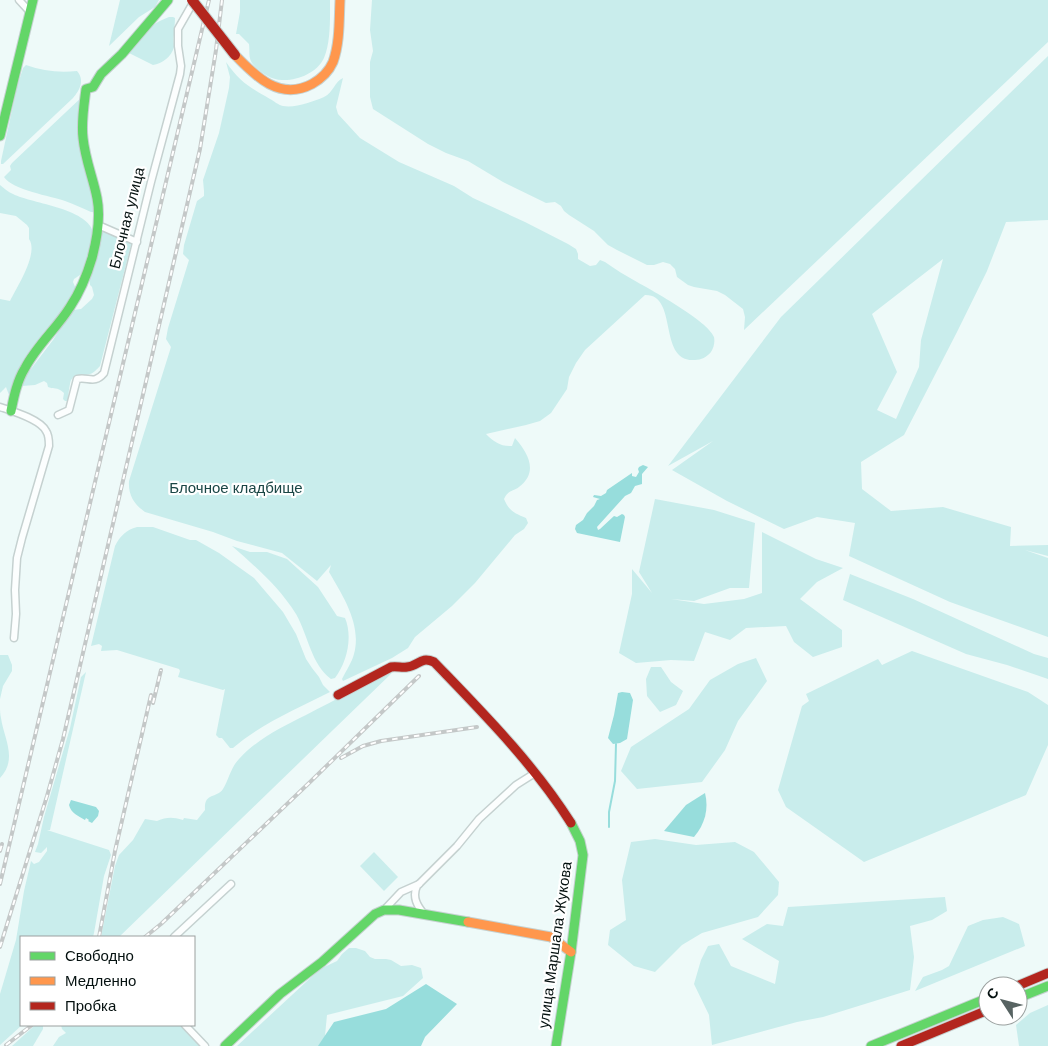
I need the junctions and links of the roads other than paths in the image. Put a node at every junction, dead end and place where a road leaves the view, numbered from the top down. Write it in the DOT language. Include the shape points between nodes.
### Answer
graph roads {
  1 [pos="19,0"];
  2 [pos="33,0"];
  3 [pos="168,0"];
  4 [pos="193,0"];
  5 [pos="340,0"];
  6 [pos="30,12"];
  7 [pos="0,136"];
  8 [pos="98,226"];
  9 [pos="137,242"];
  10 [pos="0,407"];
  11 [pos="11,411"];
  12 [pos="58,415"];
  13 [pos="14,638"];
  14 [pos="338,695"];
  15 [pos="535,772"];
  16 [pos="420,883"];
  17 [pos="231,884"];
  18 [pos="384,910"];
  19 [pos="426,915"];
  20 [pos="175,936"];
  21 [pos="571,952"];
  22 [pos="1048,973"];
  23 [pos="1028,981"];
  24 [pos="1048,986"];
  25 [pos="1028,994"];
  26 [pos="978,1002"];
  27 [pos="978,1014"];
  28 [pos="186,1026"];
  29 [pos="205,1046"];
  30 [pos="225,1046"];
  31 [pos="556,1046"];
  32 [pos="871,1046"];
  33 [pos="900,1046"];
  1 -- 6 [label="street"];
  2 -- 6 [label="street"];
  3 -- 8 [label="street" via="93,87 86,89 82,134 97,200"];
  4 -- 5 [label="street, bridge" via="256,76 286,90 313,84 329,69 338,40"];
  4 -- 9 [label="street, Блочная улица" via="178,29 180,74"];
  6 -- 7 [label="street"];
  8 -- 9 [label="street"];
  8 -- 11 [label="street" via="94,253 78,294 26,366 17,385"];
  9 -- 12 [label="street, Блочная улица" via="104,373 91,381 77,379 69,410"];
  10 -- 11 [label="street"];
  11 -- 13 [label="street" via="42,425 49,436 49,446 17,558"];
  14 -- 15 [label="street, улица Маршала Жукова" via="391,667 408,667 429,659"];
  15 -- 16 [label="street" via="479,819"];
  15 -- 21 [label="street, улица Маршала Жукова" via="569,819 582,848"];
  16 -- 18 [label="street" via="402,892"];
  16 -- 19 [label="street" via="415,896 419,908"];
  17 -- 20 [label="street"];
  18 -- 19 [label="street"];
  18 -- 30 [label="street" via="280,994"];
  19 -- 21 [label="street" via="551,937"];
  21 -- 31 [label="street, улица Маршала Жукова"];
  22 -- 23 [label="street"];
  24 -- 25 [label="street"];
  26 -- 32 [label="street"];
  27 -- 33 [label="street"];
  28 -- 29 [label="street"];
}
